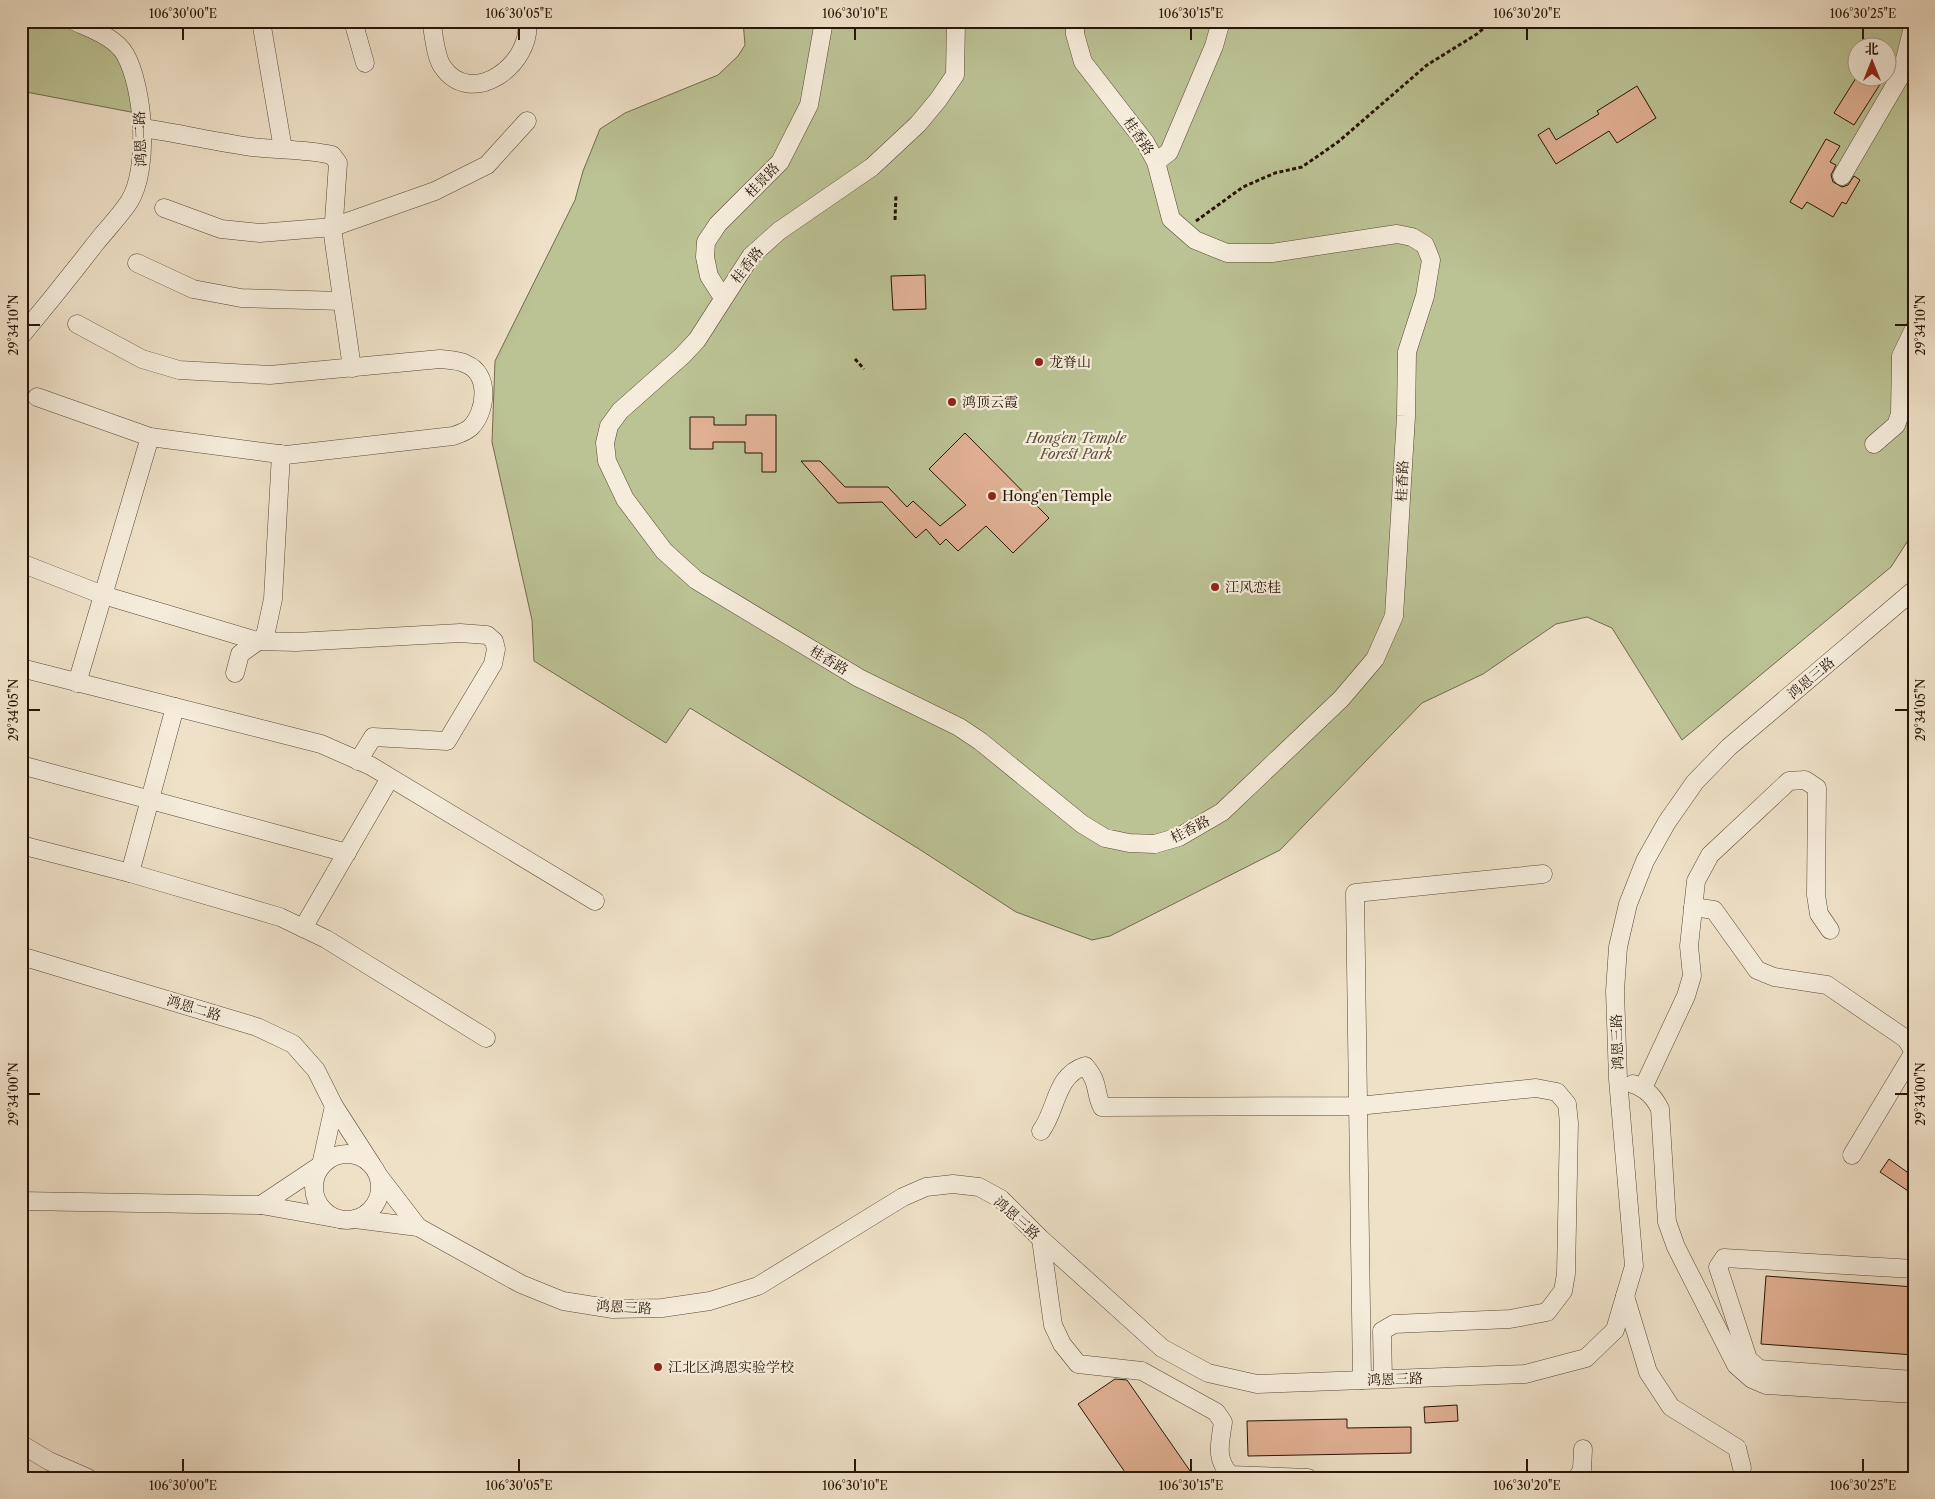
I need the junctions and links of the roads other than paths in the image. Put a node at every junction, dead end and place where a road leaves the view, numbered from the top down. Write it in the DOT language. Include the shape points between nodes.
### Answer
graph roads {
  1 [pos="74,21"];
  2 [pos="261,21"];
  3 [pos="353,21"];
  4 [pos="431,21"];
  5 [pos="527,21"];
  6 [pos="824,21"];
  7 [pos="956,21"];
  8 [pos="1075,21"];
  9 [pos="1221,21"];
  10 [pos="1914,23"];
  11 [pos="365,63"];
  12 [pos="527,121"];
  13 [pos="142,128"];
  14 [pos="283,149"];
  15 [pos="1156,162"];
  16 [pos="1842,176"];
  17 [pos="164,208"];
  18 [pos="333,227"];
  19 [pos="137,263"];
  20 [pos="723,298"];
  21 [pos="342,300"];
  22 [pos="76,324"];
  23 [pos="1914,329"];
  24 [pos="21,336"];
  25 [pos="352,368"];
  26 [pos="37,397"];
  27 [pos="150,437"];
  28 [pos="1874,444"];
  29 [pos="280,454"];
  30 [pos="21,563"];
  31 [pos="1914,590"];
  32 [pos="103,595"];
  33 [pos="257,641"];
  34 [pos="21,668"];
  35 [pos="235,673"];
  36 [pos="77,683"];
  37 [pos="174,707"];
  38 [pos="358,761"];
  39 [pos="21,765"];
  40 [pos="390,778"];
  41 [pos="150,800"];
  42 [pos="21,845"];
  43 [pos="347,853"];
  44 [pos="130,872"];
  45 [pos="1543,874"];
  46 [pos="595,901"];
  47 [pos="1693,907"];
  48 [pos="303,928"];
  49 [pos="1830,930"];
  50 [pos="21,956"];
  51 [pos="486,1038"];
  52 [pos="1914,1052"];
  53 [pos="1618,1079"];
  54 [pos="1643,1088"];
  55 [pos="334,1106"];
  56 [pos="1358,1106"];
  57 [pos="1040,1131"];
  58 [pos="1852,1155"];
  59 [pos="321,1165"];
  60 [pos="375,1170"];
  61 [pos="21,1201"];
  62 [pos="261,1205"];
  63 [pos="334,1218"];
  64 [pos="355,1219"];
  65 [pos="418,1227"];
  66 [pos="1041,1239"];
  67 [pos="1914,1269"];
  68 [pos="1626,1296"];
  69 [pos="1383,1379"];
  70 [pos="1362,1380"];
  71 [pos="1914,1380"];
  72 [pos="1914,1394"];
  73 [pos="21,1444"];
  74 [pos="1583,1449"];
  75 [pos="1742,1468"];
  76 [pos="88,1478"];
  77 [pos="1308,1478"];
  78 [pos="1577,1478"];
  1 -- 13 [label="street, 鸿恩二路" via="103,34 124,53 134,80"];
  2 -- 14 [label="street"];
  3 -- 11 [label="street"];
  4 -- 5 [label="street" via="441,65 457,82 470,84 486,82 516,62 529,34"];
  6 -- 20 [label="street, 桂景路" via="809,104 780,162 718,224 706,242 709,276"];
  7 -- 20 [label="street, 桂香路" via="955,75 928,112 872,167 779,231 751,256"];
  8 -- 15 [label="street, 桂香路" via="1083,62 1145,142"];
  9 -- 15 [label="street" via="1214,46 1168,152"];
  10 -- 16 [label="street" via="1901,75"];
  12 -- 18 [label="street" via="487,165 436,191"];
  13 -- 14 [label="street" via="251,147"];
  13 -- 24 [label="street, 鸿恩二路" via="140,174 129,201"];
  14 -- 18 [label="street" via="332,155 338,163"];
  15 -- 20 [label="street, 桂香路" via="1171,219 1195,240 1227,253 1272,254 1397,234 1412,237 1425,245 1431,260 1425,296 1407,352 1394,616 1375,658 1341,700 1222,812 1179,837 1155,844 1129,844 1105,838 1082,824 980,741 859,678 736,605 696,580 664,551 613,479 605,442 620,411 697,340"];
  17 -- 18 [label="street" via="221,228 260,233"];
  18 -- 21 [label="street"];
  19 -- 21 [label="street" via="193,289 241,298"];
  21 -- 25 [label="street"];
  22 -- 25 [label="street" via="142,359 179,370 270,375"];
  23 -- 28 [label="street" via="1901,356 1900,414 1896,425"];
  25 -- 29 [label="street" via="440,359 467,364 477,372 484,386 481,413 470,428 453,436"];
  26 -- 27 [label="street"];
  27 -- 29 [label="street"];
  27 -- 32 [label="street"];
  29 -- 33 [label="street" via="273,599 265,636"];
  30 -- 32 [label="street"];
  31 -- 53 [label="street, 鸿恩三路" via="1729,747 1695,782 1667,822 1645,861 1628,904 1618,947 1615,991"];
  32 -- 33 [label="street"];
  32 -- 36 [label="street"];
  33 -- 35 [label="street" via="240,654"];
  33 -- 38 [label="street" via="296,642 460,633 486,635 494,640 493,664 447,741 374,737"];
  34 -- 36 [label="street"];
  36 -- 37 [label="street"];
  37 -- 38 [label="street" via="321,744"];
  37 -- 41 [label="street"];
  38 -- 40 [label="street"];
  39 -- 41 [label="street"];
  40 -- 43 [label="street"];
  40 -- 46 [label="street"];
  41 -- 43 [label="street"];
  41 -- 44 [label="street"];
  42 -- 44 [label="street"];
  43 -- 48 [label="street"];
  44 -- 48 [label="street" via="280,917"];
  45 -- 56 [label="street" via="1355,893"];
  47 -- 49 [label="street" via="1696,881 1710,855 1789,781 1805,780 1817,788 1816,896 1819,914"];
  47 -- 52 [label="street" via="1714,910 1757,970 1774,977 1827,986 1906,1039"];
  47 -- 54 [label="street" via="1689,946 1692,976 1686,996"];
  48 -- 51 [label="street"];
  50 -- 55 [label="street, 鸿恩二路" via="257,1027 293,1044 316,1070"];
  52 -- 58 [label="street"];
  53 -- 54 [label="street"];
  53 -- 68 [label="street, 鸿恩三路" via="1634,1266"];
  54 -- 72 [label="street" via="1655,1099 1660,1110 1667,1222 1676,1247 1736,1365 1752,1379 1766,1385"];
  55 -- 59 [label="street"];
  55 -- 60 [label="street, 鸿恩二路"];
  56 -- 57 [label="street" via="1102,1107 1093,1076 1085,1066 1075,1069 1062,1081 1048,1121"];
  56 -- 69 [label="street" via="1536,1088 1558,1092 1567,1104 1569,1122 1563,1291 1547,1312 1510,1319 1394,1324 1382,1331"];
  56 -- 70 [label="street"];
  59 -- 60 [label="street" via="340,1154 355,1154"];
  59 -- 62 [label="street"];
  59 -- 63 [label="street" via="316,1174 314,1195 318,1205"];
  60 -- 64 [label="street" via="380,1186 379,1197 374,1208"];
  60 -- 65 [label="street, 鸿恩二路"];
  61 -- 62 [label="street"];
  62 -- 63 [label="street"];
  63 -- 64 [label="street"];
  64 -- 65 [label="street"];
  65 -- 66 [label="street, 鸿恩三路" via="521,1284 563,1300 613,1308 662,1308 710,1301 758,1286 903,1197 926,1187 953,1184 978,1187 1001,1200"];
  66 -- 70 [label="street, 鸿恩三路" via="1162,1348 1208,1373 1257,1384"];
  66 -- 77 [label="street" via="1053,1325 1062,1344 1078,1364 1142,1371 1216,1412 1223,1422 1221,1464 1230,1476"];
  67 -- 71 [label="street" via="1724,1258 1718,1267 1748,1360 1759,1369"];
  68 -- 69 [label="street, 鸿恩三路" via="1615,1330 1586,1358 1525,1374"];
  68 -- 75 [label="street" via="1648,1372 1671,1407 1737,1448"];
  69 -- 70 [label="street, 鸿恩三路"];
  73 -- 76 [label="street"];
  74 -- 78 [label="street" via="1582,1470"];
}
